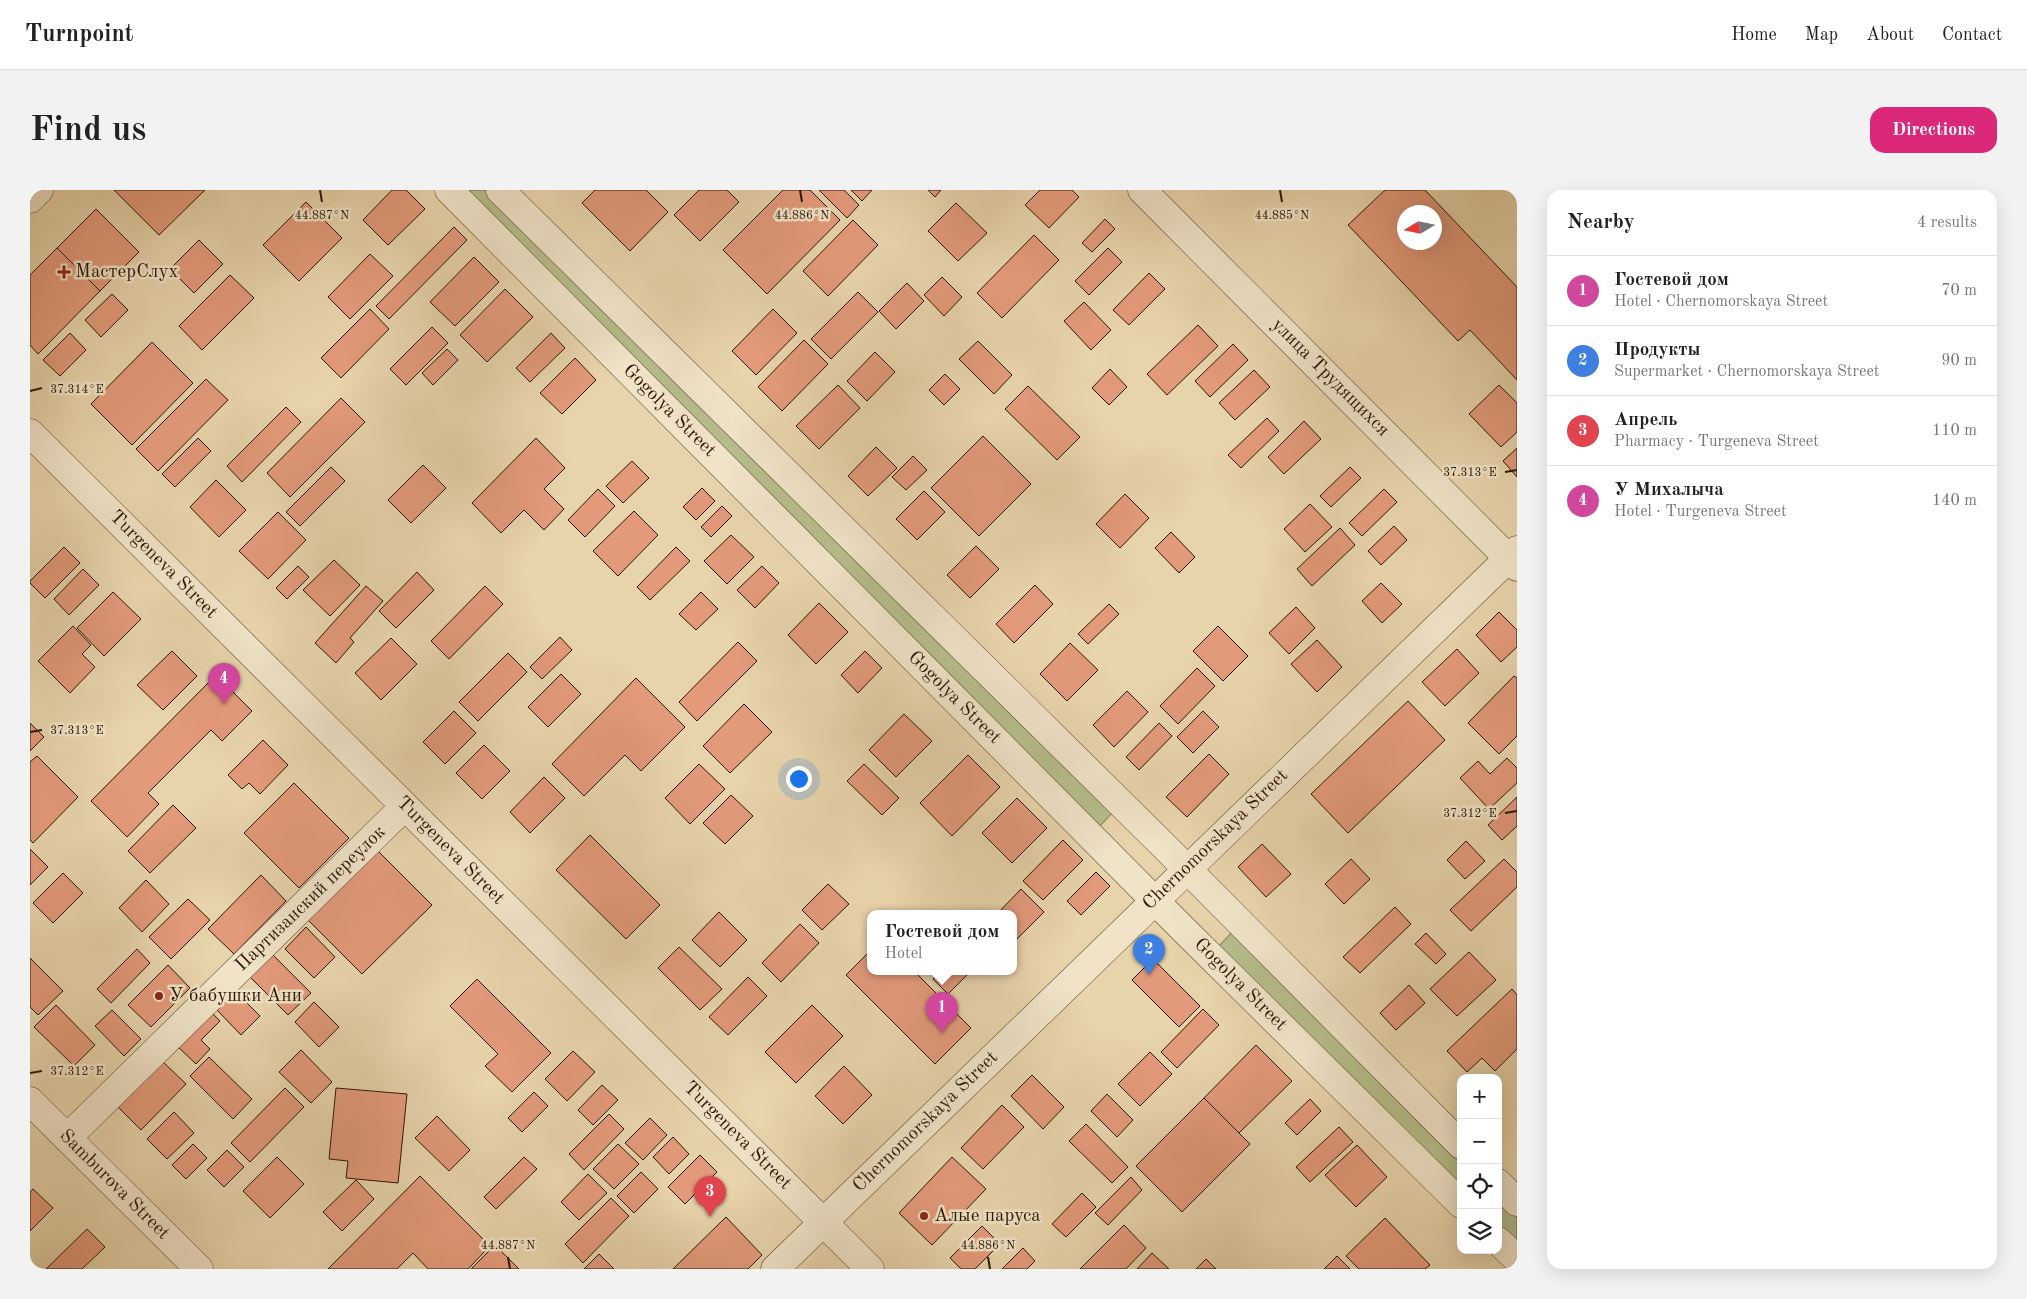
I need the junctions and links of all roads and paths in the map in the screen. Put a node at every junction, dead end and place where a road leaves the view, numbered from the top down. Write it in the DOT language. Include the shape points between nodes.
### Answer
graph roads {
  1 [pos="39,190"];
  2 [pos="449,190"];
  3 [pos="500,190"];
  4 [pos="1142,190"];
  5 [pos="30,199"];
  6 [pos="30,433"];
  7 [pos="1514,558"];
  8 [pos="406,806"];
  9 [pos="1186,868"];
  10 [pos="1154,900"];
  11 [pos="30,1101"];
  12 [pos="67,1138"];
  13 [pos="1457,1141"];
  14 [pos="1502,1187"];
  15 [pos="1457,1200"];
  16 [pos="1517,1202"];
  17 [pos="823,1221"];
  18 [pos="1502,1245"];
  19 [pos="1517,1259"];
  20 [pos="198,1269"];
  21 [pos="775,1269"];
  22 [pos="870,1269"];
  1 -- 5 [label="street"];
  2 -- 10 [label="street, Gogolya Street"];
  3 -- 9 [label="street, Gogolya Street"];
  4 -- 7 [label="street, улица Трудящихся"];
  6 -- 8 [label="street, Turgeneva Street"];
  7 -- 9 [label="street, Chernomorskaya Street"];
  8 -- 12 [label="street, Партизанский переулок"];
  8 -- 17 [label="street, Turgeneva Street"];
  9 -- 10 [label="street, Chernomorskaya Street"];
  9 -- 13 [label="street, Gogolya Street"];
  10 -- 15 [label="street, Gogolya Street"];
  10 -- 17 [label="street, Chernomorskaya Street"];
  11 -- 12 [label="street, Samburova Street"];
  12 -- 20 [label="street, Samburova Street"];
  14 -- 16 [label="street"];
  17 -- 21 [label="street, Chernomorskaya Street"];
  17 -- 22 [label="street, Turgeneva Street"];
  18 -- 19 [label="street"];
}
